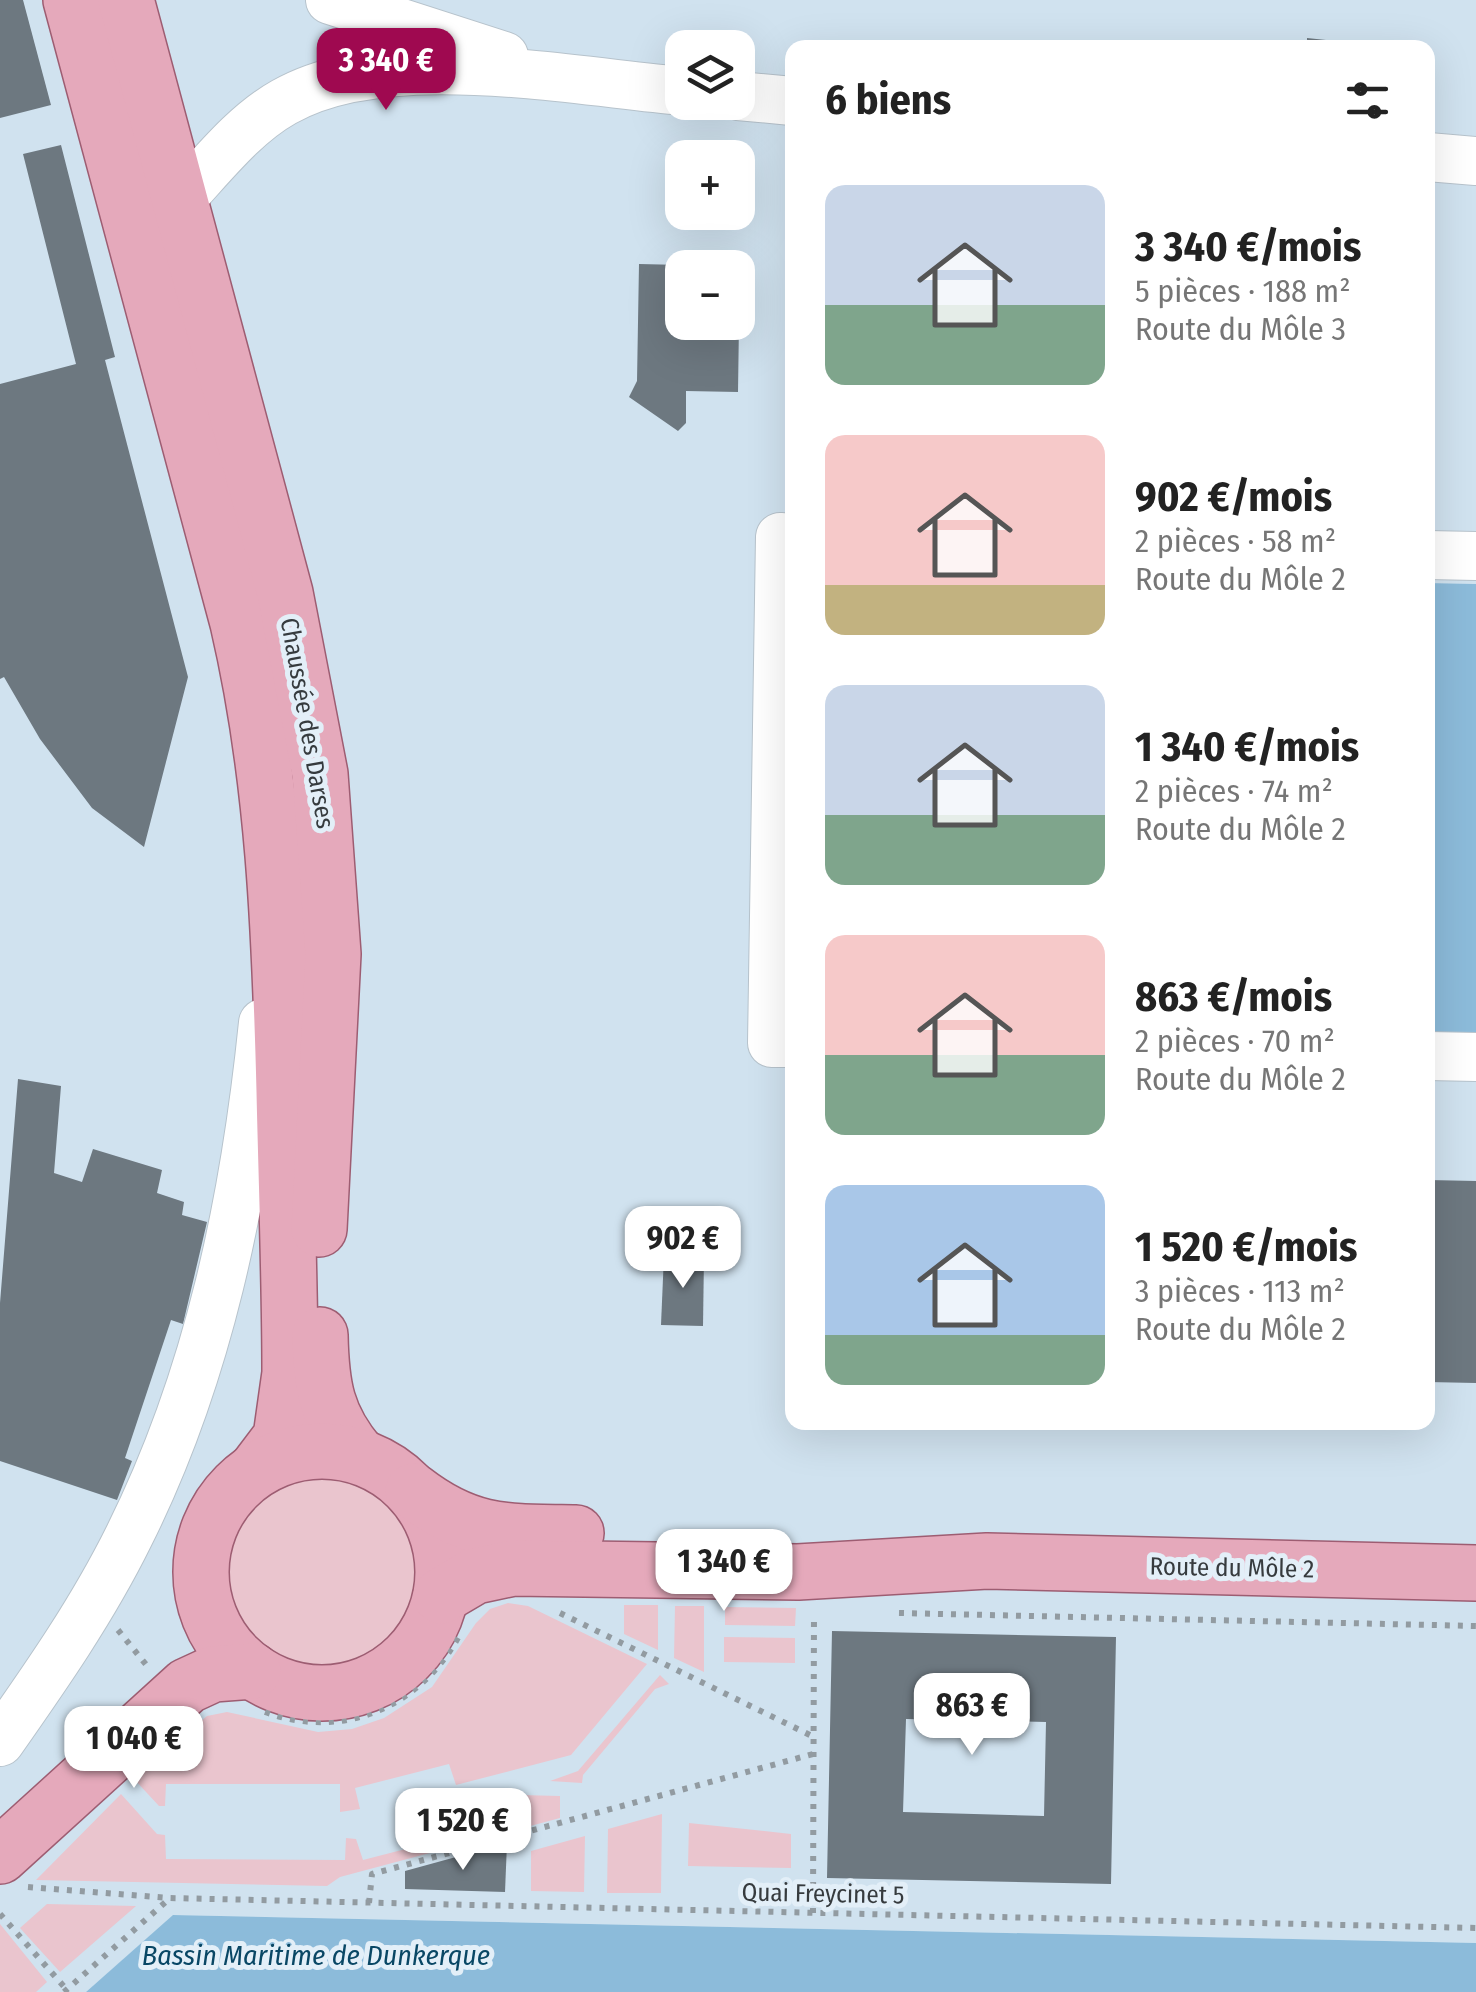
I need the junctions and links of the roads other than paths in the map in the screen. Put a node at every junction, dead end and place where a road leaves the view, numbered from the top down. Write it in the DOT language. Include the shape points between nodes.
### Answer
graph roads {
  1 [pos="71,0"];
  2 [pos="126,0"];
  3 [pos="338,2"];
  4 [pos="333,82"];
  5 [pos="609,85"];
  6 [pos="665,90"];
  7 [pos="755,98"];
  8 [pos="785,100"];
  9 [pos="1435,158"];
  10 [pos="1476,161"];
  11 [pos="178,201"];
  12 [pos="1435,555"];
  13 [pos="1476,556"];
  14 [pos="785,664"];
  15 [pos="276,885"];
  16 [pos="782,1043"];
  17 [pos="1435,1056"];
  18 [pos="1476,1057"];
  19 [pos="359,1456"];
  20 [pos="256,1470"];
  21 [pos="412,1490"];
  22 [pos="987,1561"];
  23 [pos="1476,1573"];
  24 [pos="203,1592"];
  25 [pos="453,1610"];
  26 [pos="253,1689"];
  27 [pos="0,1742"];
  28 [pos="0,1814"];
  29 [pos="16,1872"];
  1 -- 15 [label="main road, Chaussée des Darses" via="245,653"];
  2 -- 11 [label="main road, Chaussée des Darses"];
  3 -- 4 [label="street"];
  3 -- 5 [label="street"];
  4 -- 5 [label="street" via="450,71"];
  4 -- 11 [label="street" via="264,116"];
  5 -- 6 [label="street"];
  7 -- 8 [label="street"];
  9 -- 10 [label="street"];
  11 -- 19 [label="main road, Chaussée des Darses" via="285,593 324,800 333,954 320,1208 322,1386 334,1424"];
  12 -- 13 [label="street"];
  14 -- 16 [label="street"];
  15 -- 20 [label="main road, Chaussée des Darses" via="290,1372 281,1436"];
  15 -- 27 [label="street, Chaussée des Darses" via="247,1165 225,1266 168,1447 94,1602"];
  17 -- 18 [label="street"];
  19 -- 20 [label="main road" via="312,1451"];
  19 -- 21 [label="main road"];
  20 -- 24 [label="main road" via="228,1496 208,1530"];
  21 -- 22 [label="main road, Route du Môle 2" via="456,1521 487,1530 820,1538"];
  21 -- 25 [label="main road" via="433,1522"];
  22 -- 23 [label="main road, Route du Môle 2"];
  22 -- 25 [label="main road, Route du Môle 2" via="798,1572 514,1568 476,1576"];
  24 -- 26 [label="main road" via="220,1636"];
  24 -- 28 [label="main road" via="191,1628 153,1673"];
  25 -- 26 [label="main road" via="404,1661 373,1682 336,1692 275,1683"];
  26 -- 29 [label="main road" via="212,1674 187,1686"];
}
